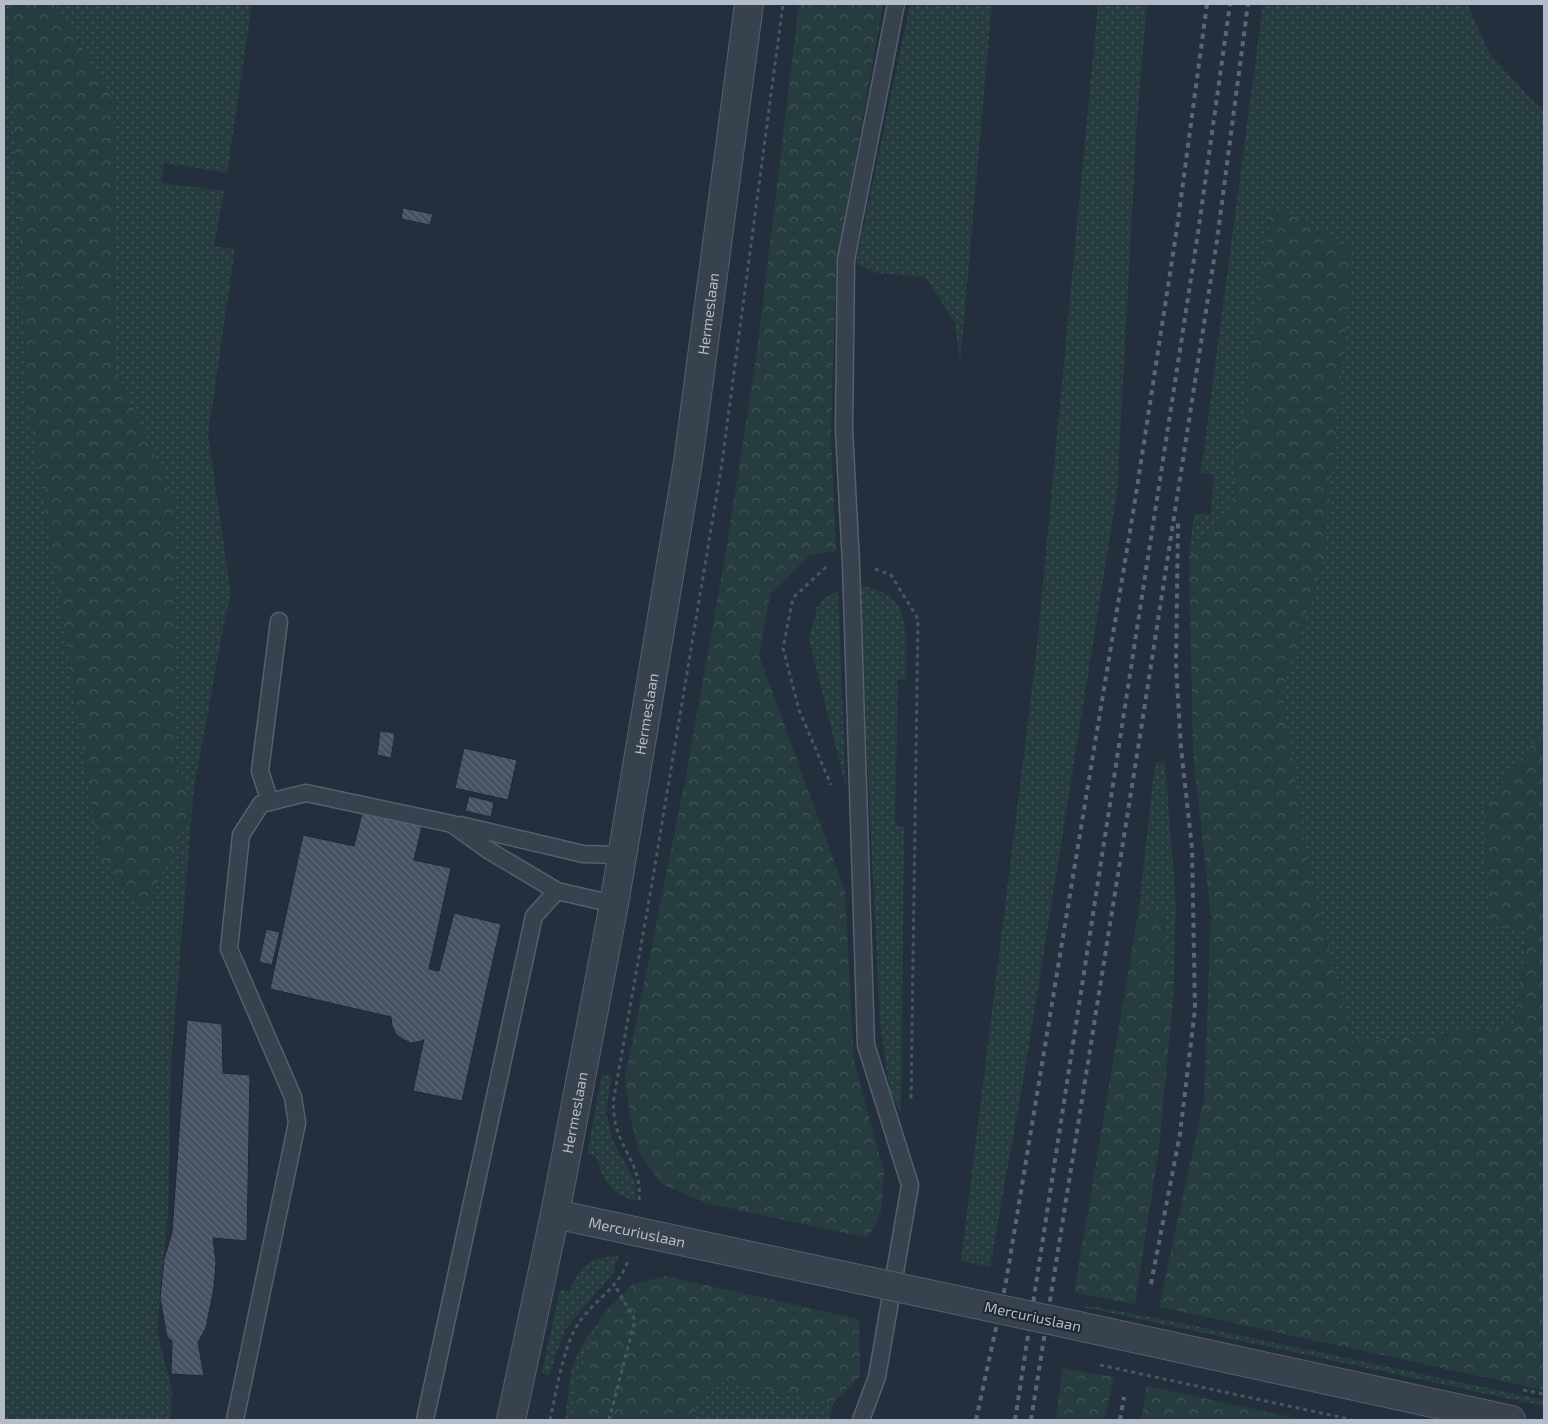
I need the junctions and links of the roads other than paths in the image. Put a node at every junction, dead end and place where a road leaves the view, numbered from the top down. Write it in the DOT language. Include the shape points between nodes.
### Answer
graph roads {
  1 [pos="749,4"];
  2 [pos="896,4"];
  3 [pos="279,621"];
  4 [pos="270,802"];
  5 [pos="452,824"];
  6 [pos="622,855"];
  7 [pos="557,891"];
  8 [pos="614,904"];
  9 [pos="555,1214"];
  10 [pos="235,1420"];
  11 [pos="425,1420"];
  12 [pos="511,1420"];
  13 [pos="861,1420"];
  14 [pos="1511,1420"];
  1 -- 6 [label="street, Hermeslaan" via="688,462"];
  2 -- 13 [label="lane" via="846,260 844,430 852,564 866,1045 910,1185 877,1377"];
  3 -- 4 [label="lane" via="260,771"];
  4 -- 5 [label="lane" via="306,793"];
  4 -- 10 [label="lane" via="261,804 241,835 230,949 293,1097 297,1123"];
  5 -- 6 [label="lane" via="583,854"];
  5 -- 7 [label="lane" via="488,850"];
  6 -- 8 [label="street, Hermeslaan"];
  7 -- 8 [label="lane"];
  7 -- 11 [label="lane" via="534,916"];
  8 -- 9 [label="street, Hermeslaan"];
  9 -- 12 [label="street, Hermeslaan"];
  9 -- 14 [label="street, Mercuriuslaan, bridge"];
}
